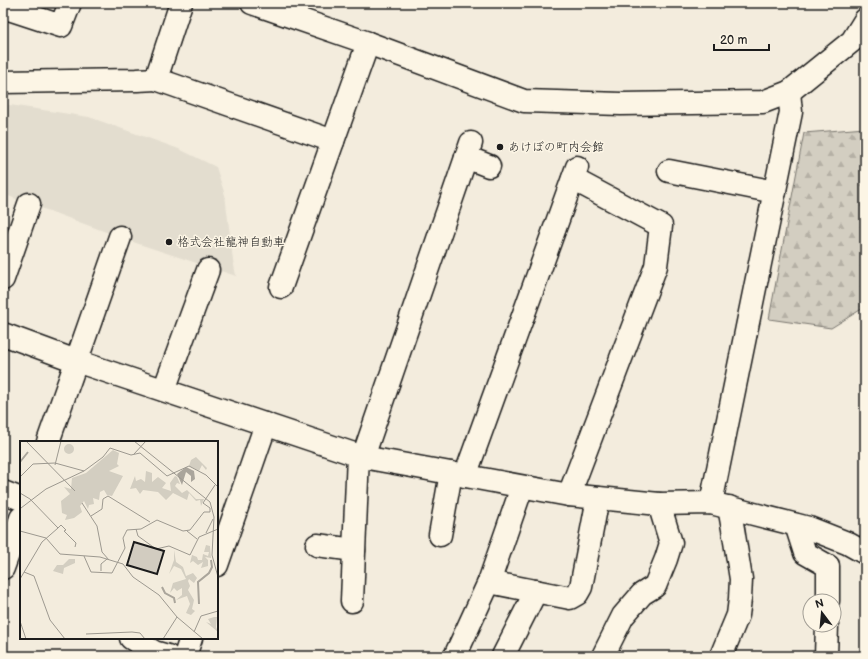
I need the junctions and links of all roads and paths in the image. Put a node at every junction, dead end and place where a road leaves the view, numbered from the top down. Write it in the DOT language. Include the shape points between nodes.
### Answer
graph roads {
  1 [pos="70,3"];
  2 [pos="181,3"];
  3 [pos="252,3"];
  4 [pos="3,7"];
  5 [pos="865,20"];
  6 [pos="368,42"];
  7 [pos="156,79"];
  8 [pos="3,82"];
  9 [pos="789,92"];
  10 [pos="333,141"];
  11 [pos="489,166"];
  12 [pos="669,170"];
  13 [pos="775,192"];
  14 [pos="29,204"];
  15 [pos="120,238"];
  16 [pos="208,270"];
  17 [pos="3,279"];
  18 [pos="280,287"];
  19 [pos="3,334"];
  20 [pos="76,361"];
  21 [pos="164,390"];
  22 [pos="266,424"];
  23 [pos="48,441"];
  24 [pos="361,456"];
  25 [pos="458,475"];
  26 [pos="522,487"];
  27 [pos="3,492"];
  28 [pos="569,495"];
  29 [pos="598,498"];
  30 [pos="20,499"];
  31 [pos="659,504"];
  32 [pos="720,505"];
  33 [pos="20,521"];
  34 [pos="796,525"];
  35 [pos="440,535"];
  36 [pos="317,545"];
  37 [pos="354,550"];
  38 [pos="865,553"];
  39 [pos="218,561"];
  40 [pos="3,568"];
  41 [pos="489,582"];
  42 [pos="536,591"];
  43 [pos="828,593"];
  44 [pos="352,601"];
  45 [pos="827,633"];
  46 [pos="133,639"];
  47 [pos="191,639"];
  48 [pos="168,656"];
  49 [pos="185,656"];
  50 [pos="455,656"];
  51 [pos="503,656"];
  52 [pos="603,656"];
  53 [pos="721,656"];
  54 [pos="826,656"];
  1 -- 4 [label="street" via="61,26"];
  2 -- 7 [label="street"];
  3 -- 6 [label="street"];
  5 -- 9 [label="street" via="852,41"];
  6 -- 9 [label="street" via="524,101 621,104 763,102"];
  6 -- 10 [label="street"];
  7 -- 8 [label="street"];
  7 -- 10 [label="street"];
  9 -- 13 [label="street" via="791,112"];
  10 -- 18 [label="street"];
  11 -- 24 [label="street" via="469,150"];
  12 -- 13 [label="street"];
  13 -- 32 [label="street"];
  14 -- 17 [label="street"];
  15 -- 20 [label="street"];
  16 -- 21 [label="street"];
  19 -- 20 [label="street"];
  20 -- 21 [label="street"];
  20 -- 23 [label="street"];
  21 -- 22 [label="street"];
  22 -- 24 [label="street"];
  22 -- 39 [label="street"];
  24 -- 25 [label="street"];
  24 -- 37 [label="street"];
  25 -- 26 [label="street"];
  25 -- 28 [label="street" via="575,173 661,226 656,266"];
  25 -- 35 [label="street"];
  26 -- 28 [label="street"];
  26 -- 41 [label="street"];
  27 -- 30 [label="street"];
  28 -- 29 [label="street"];
  29 -- 31 [label="street"];
  29 -- 42 [label="street" via="581,588 577,594 570,598"];
  31 -- 32 [label="street"];
  31 -- 52 [label="street" via="671,543 666,559 655,586 642,594 622,616"];
  32 -- 34 [label="street"];
  32 -- 53 [label="street" via="741,579 738,615"];
  33 -- 40 [label="street"];
  34 -- 38 [label="street" via="847,543"];
  34 -- 43 [label="street" via="805,553 828,566"];
  36 -- 37 [label="street"];
  37 -- 44 [label="street"];
  41 -- 42 [label="street"];
  41 -- 50 [label="street"];
  42 -- 51 [label="street"];
  45 -- 54 [label="street"];
  46 -- 48 [label="street" via="154,652"];
  47 -- 49 [label="street"];
}
